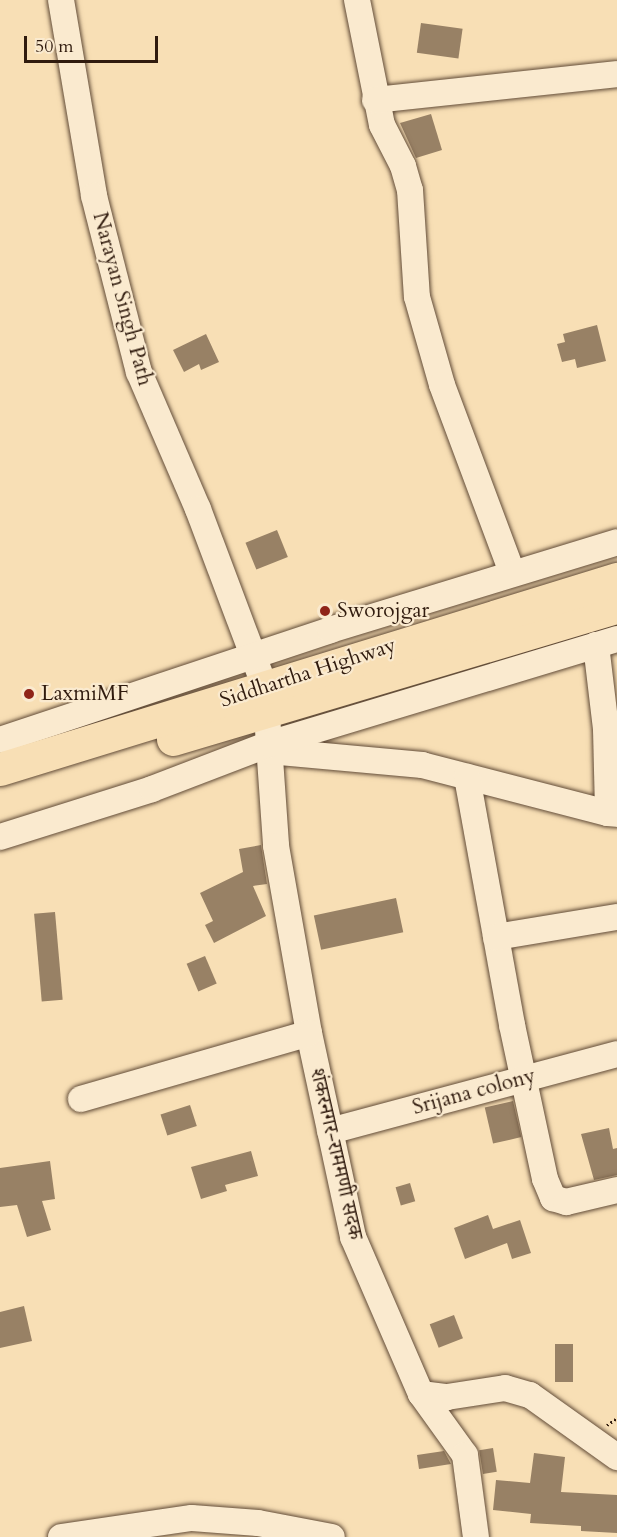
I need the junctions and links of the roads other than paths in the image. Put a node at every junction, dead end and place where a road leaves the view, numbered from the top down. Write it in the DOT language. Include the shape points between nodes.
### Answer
graph roads {
  1 [pos="61,0"];
  2 [pos="357,0"];
  3 [pos="617,74"];
  4 [pos="375,100"];
  5 [pos="617,542"];
  6 [pos="512,572"];
  7 [pos="617,579"];
  8 [pos="617,607"];
  9 [pos="607,642"];
  10 [pos="254,657"];
  11 [pos="267,724"];
  12 [pos="0,740"];
  13 [pos="0,769"];
  14 [pos="467,777"];
  15 [pos="0,791"];
  16 [pos="613,813"];
  17 [pos="0,837"];
  18 [pos="617,917"];
  19 [pos="496,937"];
  20 [pos="309,1033"];
  21 [pos="617,1054"];
  22 [pos="523,1079"];
  23 [pos="81,1099"];
  24 [pos="330,1131"];
  25 [pos="617,1190"];
  26 [pos="421,1394"];
  27 [pos="617,1457"];
  28 [pos="260,1530"];
  29 [pos="61,1537"];
  30 [pos="333,1537"];
  31 [pos="476,1537"];
  1 -- 10 [label="street, Narayan Singh Path" via="94,196 136,361 198,508"];
  2 -- 4 [label="street"];
  3 -- 4 [label="street"];
  4 -- 6 [label="street" via="410,190 417,297 436,363"];
  5 -- 6 [label="street"];
  6 -- 10 [label="street"];
  7 -- 11 [label="highway, Siddhartha Highway"];
  8 -- 11 [label="highway, Siddhartha Highway"];
  9 -- 11 [label="street"];
  9 -- 16 [label="street" via="606,729"];
  10 -- 11 [label="street, Narayan Singh Path"];
  10 -- 12 [label="street"];
  11 -- 13 [label="highway, Siddhartha Highway"];
  11 -- 14 [label="street" via="378,759"];
  11 -- 15 [label="highway, Siddhartha Highway"];
  11 -- 17 [label="street" via="152,789"];
  11 -- 20 [label="street, शंकरनगर-राममणी सदक" via="276,846"];
  14 -- 16 [label="street"];
  14 -- 19 [label="street"];
  18 -- 19 [label="street"];
  19 -- 22 [label="street"];
  20 -- 23 [label="street"];
  20 -- 24 [label="street, शंकरनगर-राममणी सदक"];
  21 -- 22 [label="street, Srijana colony"];
  22 -- 24 [label="street, Srijana colony"];
  22 -- 25 [label="street" via="545,1179 553,1198 566,1202"];
  24 -- 26 [label="street, शंकरनगर-राममणी सदक" via="353,1238"];
  26 -- 27 [label="street" via="447,1397 505,1388 530,1395"];
  26 -- 31 [label="street, शंकरनगर-राममणी सदक" via="465,1455"];
  28 -- 29 [label="street" via="192,1518"];
  28 -- 30 [label="street"];
}
